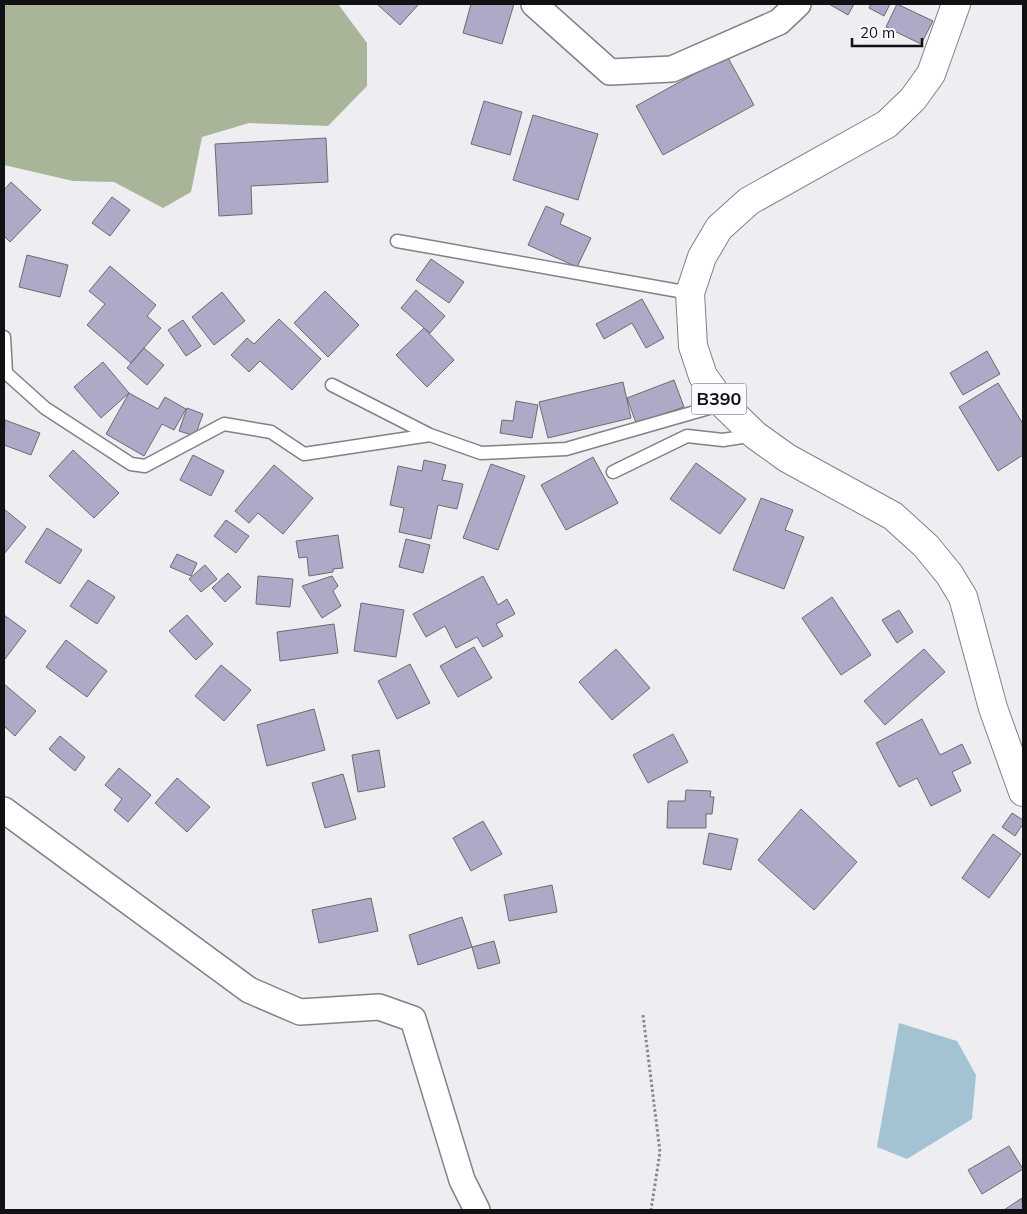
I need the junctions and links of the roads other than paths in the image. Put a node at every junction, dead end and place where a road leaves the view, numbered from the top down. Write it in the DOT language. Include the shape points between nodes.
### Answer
graph roads {
  1 [pos="534,4"];
  2 [pos="798,4"];
  3 [pos="956,4"];
  4 [pos="397,241"];
  5 [pos="690,293"];
  6 [pos="4,337"];
  7 [pos="332,385"];
  8 [pos="723,404"];
  9 [pos="430,435"];
  10 [pos="755,436"];
  11 [pos="613,472"];
  12 [pos="1023,792"];
  13 [pos="4,810"];
  14 [pos="477,1210"];
  1 -- 2 [label="street" via="610,72 672,70 779,22"];
  3 -- 5 [label="main road, B390" via="931,74 913,99 887,124 749,201 719,228 702,257"];
  4 -- 5 [label="lane"];
  5 -- 8 [label="main road, B390" via="693,346 703,376"];
  6 -- 9 [label="lane" via="6,373 45,408 131,464 145,466 224,424 271,432 304,454"];
  7 -- 9 [label="lane"];
  8 -- 9 [label="lane" via="566,448 481,453"];
  8 -- 10 [label="main road, B390"];
  10 -- 11 [label="lane" via="723,440 687,436"];
  10 -- 12 [label="main road, B390" via="787,458 893,516 926,546 949,574 962,597 993,708"];
  13 -- 14 [label="street" via="248,990 300,1012 379,1007 413,1019 462,1180"];
}
